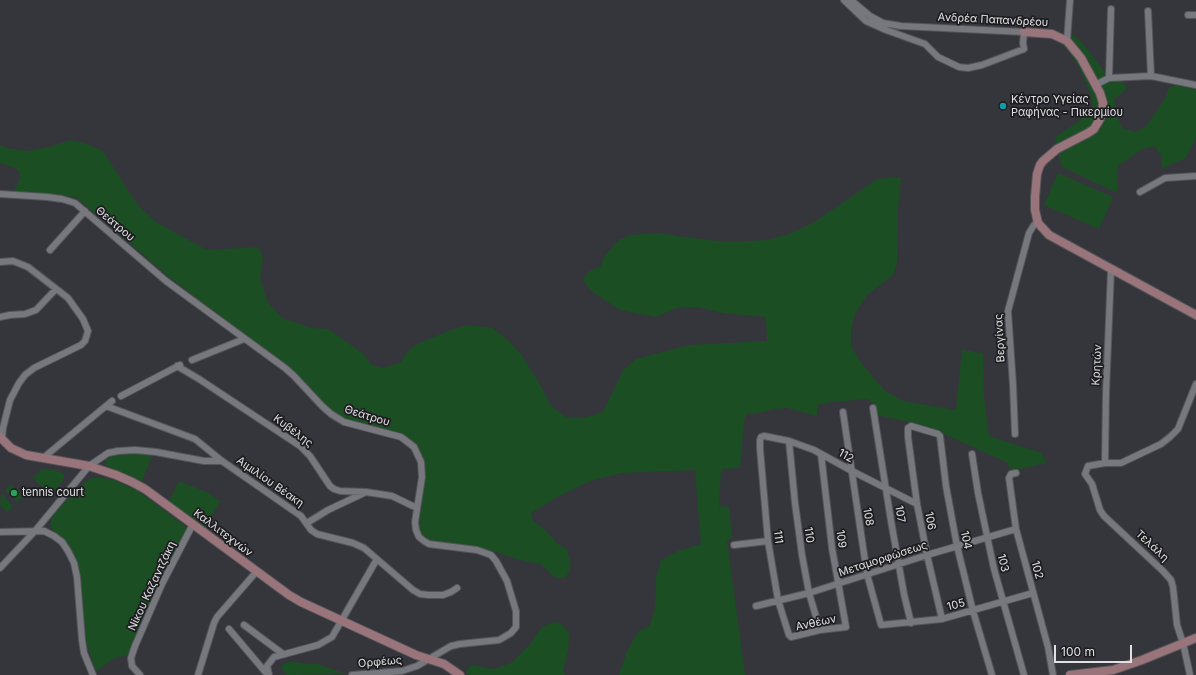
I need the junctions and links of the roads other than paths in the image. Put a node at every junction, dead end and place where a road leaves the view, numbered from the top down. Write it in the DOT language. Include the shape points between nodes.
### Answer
graph roads {
  1 [pos="844,0"];
  2 [pos="851,0"];
  3 [pos="1070,0"];
  4 [pos="1111,9"];
  5 [pos="1148,11"];
  6 [pos="1188,15"];
  7 [pos="1196,15"];
  8 [pos="1024,32"];
  9 [pos="1067,41"];
  10 [pos="1151,76"];
  11 [pos="1109,78"];
  12 [pos="1095,85"];
  13 [pos="1196,85"];
  14 [pos="1196,176"];
  15 [pos="1140,192"];
  16 [pos="0,194"];
  17 [pos="85,211"];
  18 [pos="1038,223"];
  19 [pos="50,250"];
  20 [pos="0,262"];
  21 [pos="1112,270"];
  22 [pos="56,289"];
  23 [pos="1196,315"];
  24 [pos="0,318"];
  25 [pos="244,339"];
  26 [pos="192,360"];
  27 [pos="1196,384"];
  28 [pos="122,396"];
  29 [pos="112,401"];
  30 [pos="106,406"];
  31 [pos="873,408"];
  32 [pos="843,412"];
  33 [pos="911,426"];
  34 [pos="1015,434"];
  35 [pos="761,437"];
  36 [pos="1,438"];
  37 [pos="789,441"];
  38 [pos="821,454"];
  39 [pos="972,454"];
  40 [pos="43,458"];
  41 [pos="222,461"];
  42 [pos="1105,463"];
  43 [pos="89,466"];
  44 [pos="852,471"];
  45 [pos="1016,473"];
  46 [pos="886,489"];
  47 [pos="366,492"];
  48 [pos="917,504"];
  49 [pos="417,508"];
  50 [pos="307,523"];
  51 [pos="193,524"];
  52 [pos="1016,529"];
  53 [pos="35,531"];
  54 [pos="0,532"];
  55 [pos="988,537"];
  56 [pos="768,541"];
  57 [pos="734,545"];
  58 [pos="957,546"];
  59 [pos="927,555"];
  60 [pos="377,559"];
  61 [pos="899,564"];
  62 [pos="0,568"];
  63 [pos="256,571"];
  64 [pos="867,574"];
  65 [pos="839,584"];
  66 [pos="457,588"];
  67 [pos="809,593"];
  68 [pos="1033,593"];
  69 [pos="778,600"];
  70 [pos="1004,601"];
  71 [pos="756,606"];
  72 [pos="973,611"];
  73 [pos="942,619"];
  74 [pos="341,620"];
  75 [pos="912,623"];
  76 [pos="244,625"];
  77 [pos="881,625"];
  78 [pos="846,627"];
  79 [pos="229,629"];
  80 [pos="820,630"];
  81 [pos="791,637"];
  82 [pos="1196,638"];
  83 [pos="1183,643"];
  84 [pos="284,654"];
  85 [pos="432,659"];
  86 [pos="138,673"];
  87 [pos="93,675"];
  88 [pos="198,675"];
  89 [pos="269,675"];
  90 [pos="352,675"];
  91 [pos="460,675"];
  92 [pos="992,675"];
  93 [pos="1024,675"];
  94 [pos="1054,675"];
  95 [pos="1070,675"];
  96 [pos="1190,675"];
  1 -- 8 [label="street" via="866,21 925,44 938,57 959,67 982,65 1024,49"];
  2 -- 8 [label="street, Ανδρέα Παπανδρέου" via="883,23"];
  3 -- 9 [label="street"];
  4 -- 11 [label="street"];
  5 -- 10 [label="street"];
  6 -- 7 [label="street"];
  8 -- 9 [label="street, Ανδρέα Παπανδρέου" via="1052,34"];
  9 -- 12 [label="street, Ανδρέα Παπανδρέου" via="1082,58"];
  10 -- 11 [label="street"];
  10 -- 13 [label="street"];
  11 -- 12 [label="street"];
  12 -- 18 [label="street, Ανδρέα Παπανδρέου" via="1102,102 1098,123 1088,133 1057,149 1040,165 1034,210"];
  14 -- 15 [label="street" via="1165,178"];
  16 -- 17 [label="street, Θεάτρου" via="62,199 75,203"];
  17 -- 19 [label="street"];
  17 -- 25 [label="street, Θεάτρου" via="166,281"];
  18 -- 21 [label="street" via="1049,235"];
  18 -- 34 [label="street, Βεργίνας" via="1029,233 1008,311"];
  20 -- 22 [label="street" via="20,263"];
  21 -- 23 [label="street"];
  21 -- 42 [label="street, Κρητών"];
  22 -- 24 [label="street" via="36,310"];
  22 -- 36 [label="street" via="68,298 77,310 87,327 88,336 81,345 34,368 26,375 10,400"];
  25 -- 26 [label="street"];
  25 -- 49 [label="street, Θεάτρου" via="294,376 331,414 344,422 400,437 414,447 421,462 422,477"];
  27 -- 42 [label="street" via="1178,429 1170,437 1122,463"];
  28 -- 47 [label="street, Κυβέλης" via="179,365 300,446 334,489"];
  29 -- 30 [label="street"];
  30 -- 40 [label="street"];
  30 -- 41 [label="street, Αιμιλίου Βέακη" via="188,436"];
  31 -- 46 [label="street, 107"];
  32 -- 44 [label="street, 108"];
  33 -- 48 [label="street, 106" via="908,428 908,437"];
  33 -- 58 [label="street, 104" via="940,436"];
  35 -- 37 [label="street, 112"];
  35 -- 56 [label="street, 111"];
  36 -- 40 [label="street, Καλλιτεχνών" via="18,452"];
  37 -- 38 [label="street, 112"];
  37 -- 67 [label="street, 110" via="796,510"];
  38 -- 44 [label="street, 112"];
  38 -- 65 [label="street, 109"];
  39 -- 55 [label="street, 103"];
  40 -- 43 [label="street, Καλλιτεχνών"];
  41 -- 43 [label="street" via="204,461 156,452 118,450 108,453"];
  41 -- 50 [label="street, Αιμιλίου Βέακη" via="293,510"];
  42 -- 83 [label="street, Τελάλη" via="1088,466 1085,474 1092,484 1100,510 1171,580 1177,625"];
  43 -- 51 [label="street, Καλλιτεχνών" via="132,482"];
  43 -- 53 [label="street"];
  44 -- 46 [label="street, 112"];
  44 -- 64 [label="street, 108"];
  45 -- 52 [label="street, 102" via="1011,474 1009,478"];
  46 -- 48 [label="street, 112"];
  46 -- 61 [label="street, 107"];
  47 -- 49 [label="street, Κυβέλης" via="392,496"];
  47 -- 50 [label="street"];
  48 -- 59 [label="street, 106"];
  49 -- 85 [label="street, Θεάτρου" via="416,530 424,541 429,544 477,550 491,555 507,581 517,616 516,627 505,637 451,646"];
  50 -- 60 [label="street, Αιμιλίου Βέακη" via="317,534 364,548"];
  51 -- 63 [label="street, Καλλιτεχνών"];
  51 -- 86 [label="street, Νίκου Καζαντζάκη" via="159,589 135,646 131,658 132,666"];
  52 -- 55 [label="street, Μεταμορφώσεως"];
  52 -- 68 [label="street, 102"];
  53 -- 54 [label="street"];
  53 -- 62 [label="street"];
  53 -- 87 [label="street" via="44,531 62,542 74,563 84,653"];
  55 -- 58 [label="street, Μεταμορφώσεως"];
  55 -- 70 [label="street, 103"];
  56 -- 57 [label="street"];
  56 -- 69 [label="street, 111"];
  58 -- 59 [label="street, Μεταμορφώσεως"];
  58 -- 72 [label="street, 104"];
  59 -- 61 [label="street, Μεταμορφώσεως"];
  59 -- 73 [label="street, 106"];
  60 -- 66 [label="street, Αιμιλίου Βέακη" via="420,594 443,595"];
  60 -- 74 [label="street"];
  61 -- 64 [label="street, Μεταμορφώσεως"];
  61 -- 75 [label="street, 107"];
  63 -- 74 [label="street, Καλλιτεχνών" via="301,602"];
  63 -- 88 [label="street" via="217,617"];
  64 -- 65 [label="street, Μεταμορφώσεως"];
  64 -- 77 [label="street, 108"];
  65 -- 67 [label="street, Μεταμορφώσεως"];
  65 -- 78 [label="street, 109"];
  67 -- 69 [label="street, Μεταμορφώσεως"];
  67 -- 80 [label="street, 110"];
  68 -- 70 [label="street, 105"];
  68 -- 94 [label="street, 102"];
  69 -- 71 [label="street, Μεταμορφώσεως"];
  69 -- 81 [label="street, 111"];
  70 -- 72 [label="street, 105"];
  70 -- 93 [label="street, 103"];
  72 -- 73 [label="street, 105"];
  72 -- 92 [label="street, 104"];
  73 -- 75 [label="street, 105"];
  74 -- 84 [label="street" via="332,637 327,640"];
  74 -- 85 [label="street, Καλλιτεχνών" via="416,655"];
  75 -- 77 [label="street, 105"];
  76 -- 84 [label="street"];
  78 -- 80 [label="street, Ανθέων"];
  79 -- 89 [label="street"];
  80 -- 81 [label="street, Ανθέων"];
  82 -- 83 [label="street"];
  83 -- 95 [label="street" via="1113,670"];
  83 -- 96 [label="street, Τελάλη"];
  84 -- 89 [label="street" via="270,661 267,666"];
  85 -- 90 [label="street, Ορφέως" via="402,671"];
  85 -- 91 [label="street, Καλλιτεχνών"];
}
